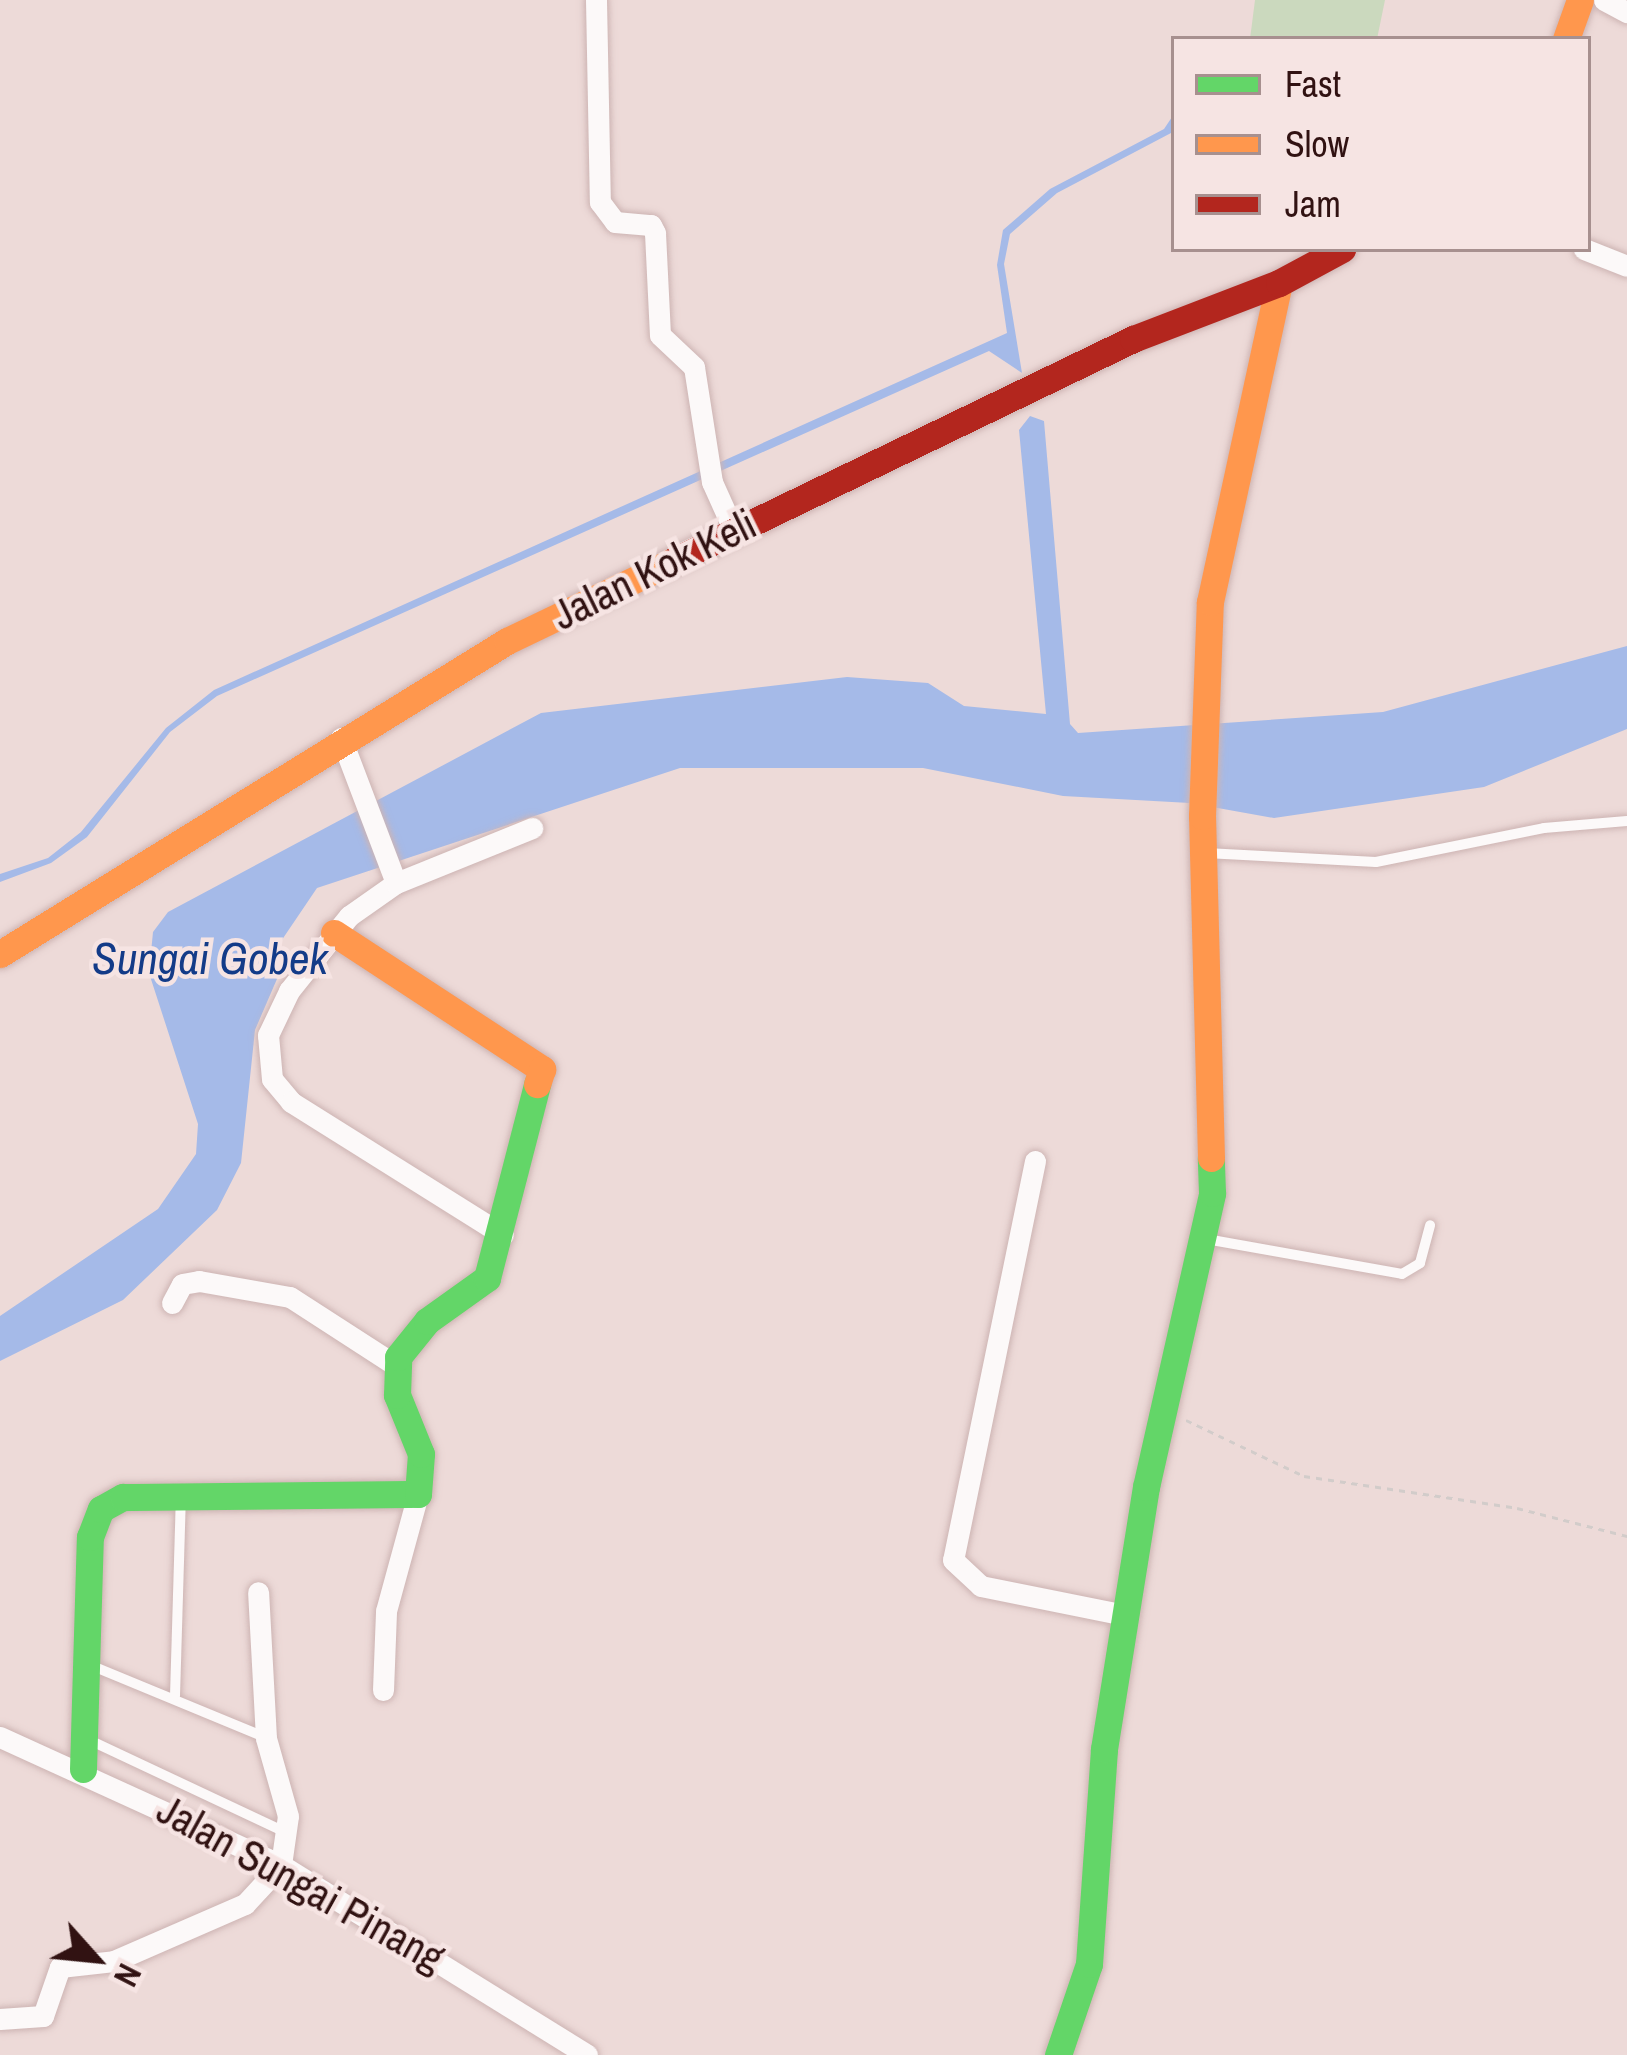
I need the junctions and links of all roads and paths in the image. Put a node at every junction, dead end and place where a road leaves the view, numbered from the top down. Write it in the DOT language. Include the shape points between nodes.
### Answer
graph roads {
  1 [pos="596,0"];
  2 [pos="1580,0"];
  3 [pos="1604,0"];
  4 [pos="1627,12"];
  5 [pos="1567,36"];
  6 [pos="1337,252"];
  7 [pos="1591,252"];
  8 [pos="1627,266"];
  9 [pos="1280,283"];
  10 [pos="734,531"];
  11 [pos="345,750"];
  12 [pos="1627,821"];
  13 [pos="532,828"];
  14 [pos="1206,853"];
  15 [pos="393,874"];
  16 [pos="334,933"];
  17 [pos="7,943"];
  18 [pos="1036,1161"];
  19 [pos="1430,1226"];
  20 [pos="503,1235"];
  21 [pos="1206,1239"];
  22 [pos="172,1303"];
  23 [pos="395,1365"];
  24 [pos="1162,1409"];
  25 [pos="418,1493"];
  26 [pos="181,1496"];
  27 [pos="1627,1536"];
  28 [pos="258,1592"];
  29 [pos="1125,1616"];
  30 [pos="90,1665"];
  31 [pos="382,1690"];
  32 [pos="175,1696"];
  33 [pos="0,1737"];
  34 [pos="85,1738"];
  35 [pos="266,1738"];
  36 [pos="82,1769"];
  37 [pos="288,1834"];
  38 [pos="281,1864"];
  39 [pos="0,2019"];
  40 [pos="562,2048"];
  41 [pos="587,2055"];
  42 [pos="1058,2055"];
  1 -- 10 [label="street" via="599,202 615,222 652,225 653,310 660,335 694,367 712,482"];
  2 -- 5 [label="street"];
  3 -- 4 [label="street"];
  6 -- 9 [label="street, Jalan Kok Keli"];
  7 -- 8 [label="street"];
  9 -- 10 [label="street, Jalan Kok Keli" via="1133,339"];
  9 -- 14 [label="street" via="1221,537 1204,694"];
  10 -- 11 [label="street, Jalan Kok Keli" via="507,640"];
  11 -- 15 [label="street"];
  11 -- 17 [label="street, Jalan Kok Keli"];
  12 -- 14 [label="lane" via="1544,828 1392,861"];
  13 -- 15 [label="street"];
  14 -- 21 [label="street" via="1214,1111"];
  15 -- 16 [label="street"];
  16 -- 20 [label="street" via="538,1062 542,1077 516,1146"];
  16 -- 20 [label="street" via="271,1024 272,1079 291,1102"];
  18 -- 29 [label="street" via="953,1560 981,1586"];
  19 -- 21 [label="lane" via="1420,1263 1402,1274"];
  20 -- 23 [label="street" via="487,1278 427,1321"];
  21 -- 24 [label="street"];
  22 -- 23 [label="street" via="182,1284 199,1281 290,1298"];
  23 -- 25 [label="street" via="400,1406 421,1454"];
  24 -- 27 [label="path" via="1276,1468 1517,1508"];
  24 -- 29 [label="street"];
  25 -- 26 [label="street"];
  25 -- 31 [label="street" via="386,1611"];
  26 -- 30 [label="street" via="123,1497 94,1521"];
  26 -- 32 [label="lane"];
  28 -- 35 [label="street"];
  29 -- 42 [label="street" via="1104,1749 1089,1964"];
  30 -- 32 [label="lane"];
  30 -- 34 [label="street"];
  32 -- 35 [label="lane"];
  33 -- 36 [label="street, Jalan Sungai Pinang"];
  34 -- 36 [label="street"];
  34 -- 37 [label="lane"];
  35 -- 37 [label="street"];
  36 -- 38 [label="street, Jalan Sungai Pinang"];
  37 -- 38 [label="street"];
  38 -- 39 [label="street" via="245,1904 114,1960 60,1967 43,2016"];
  38 -- 40 [label="street, Jalan Sungai Pinang"];
  40 -- 41 [label="street, Jalan Sungai Pinang"];
}
